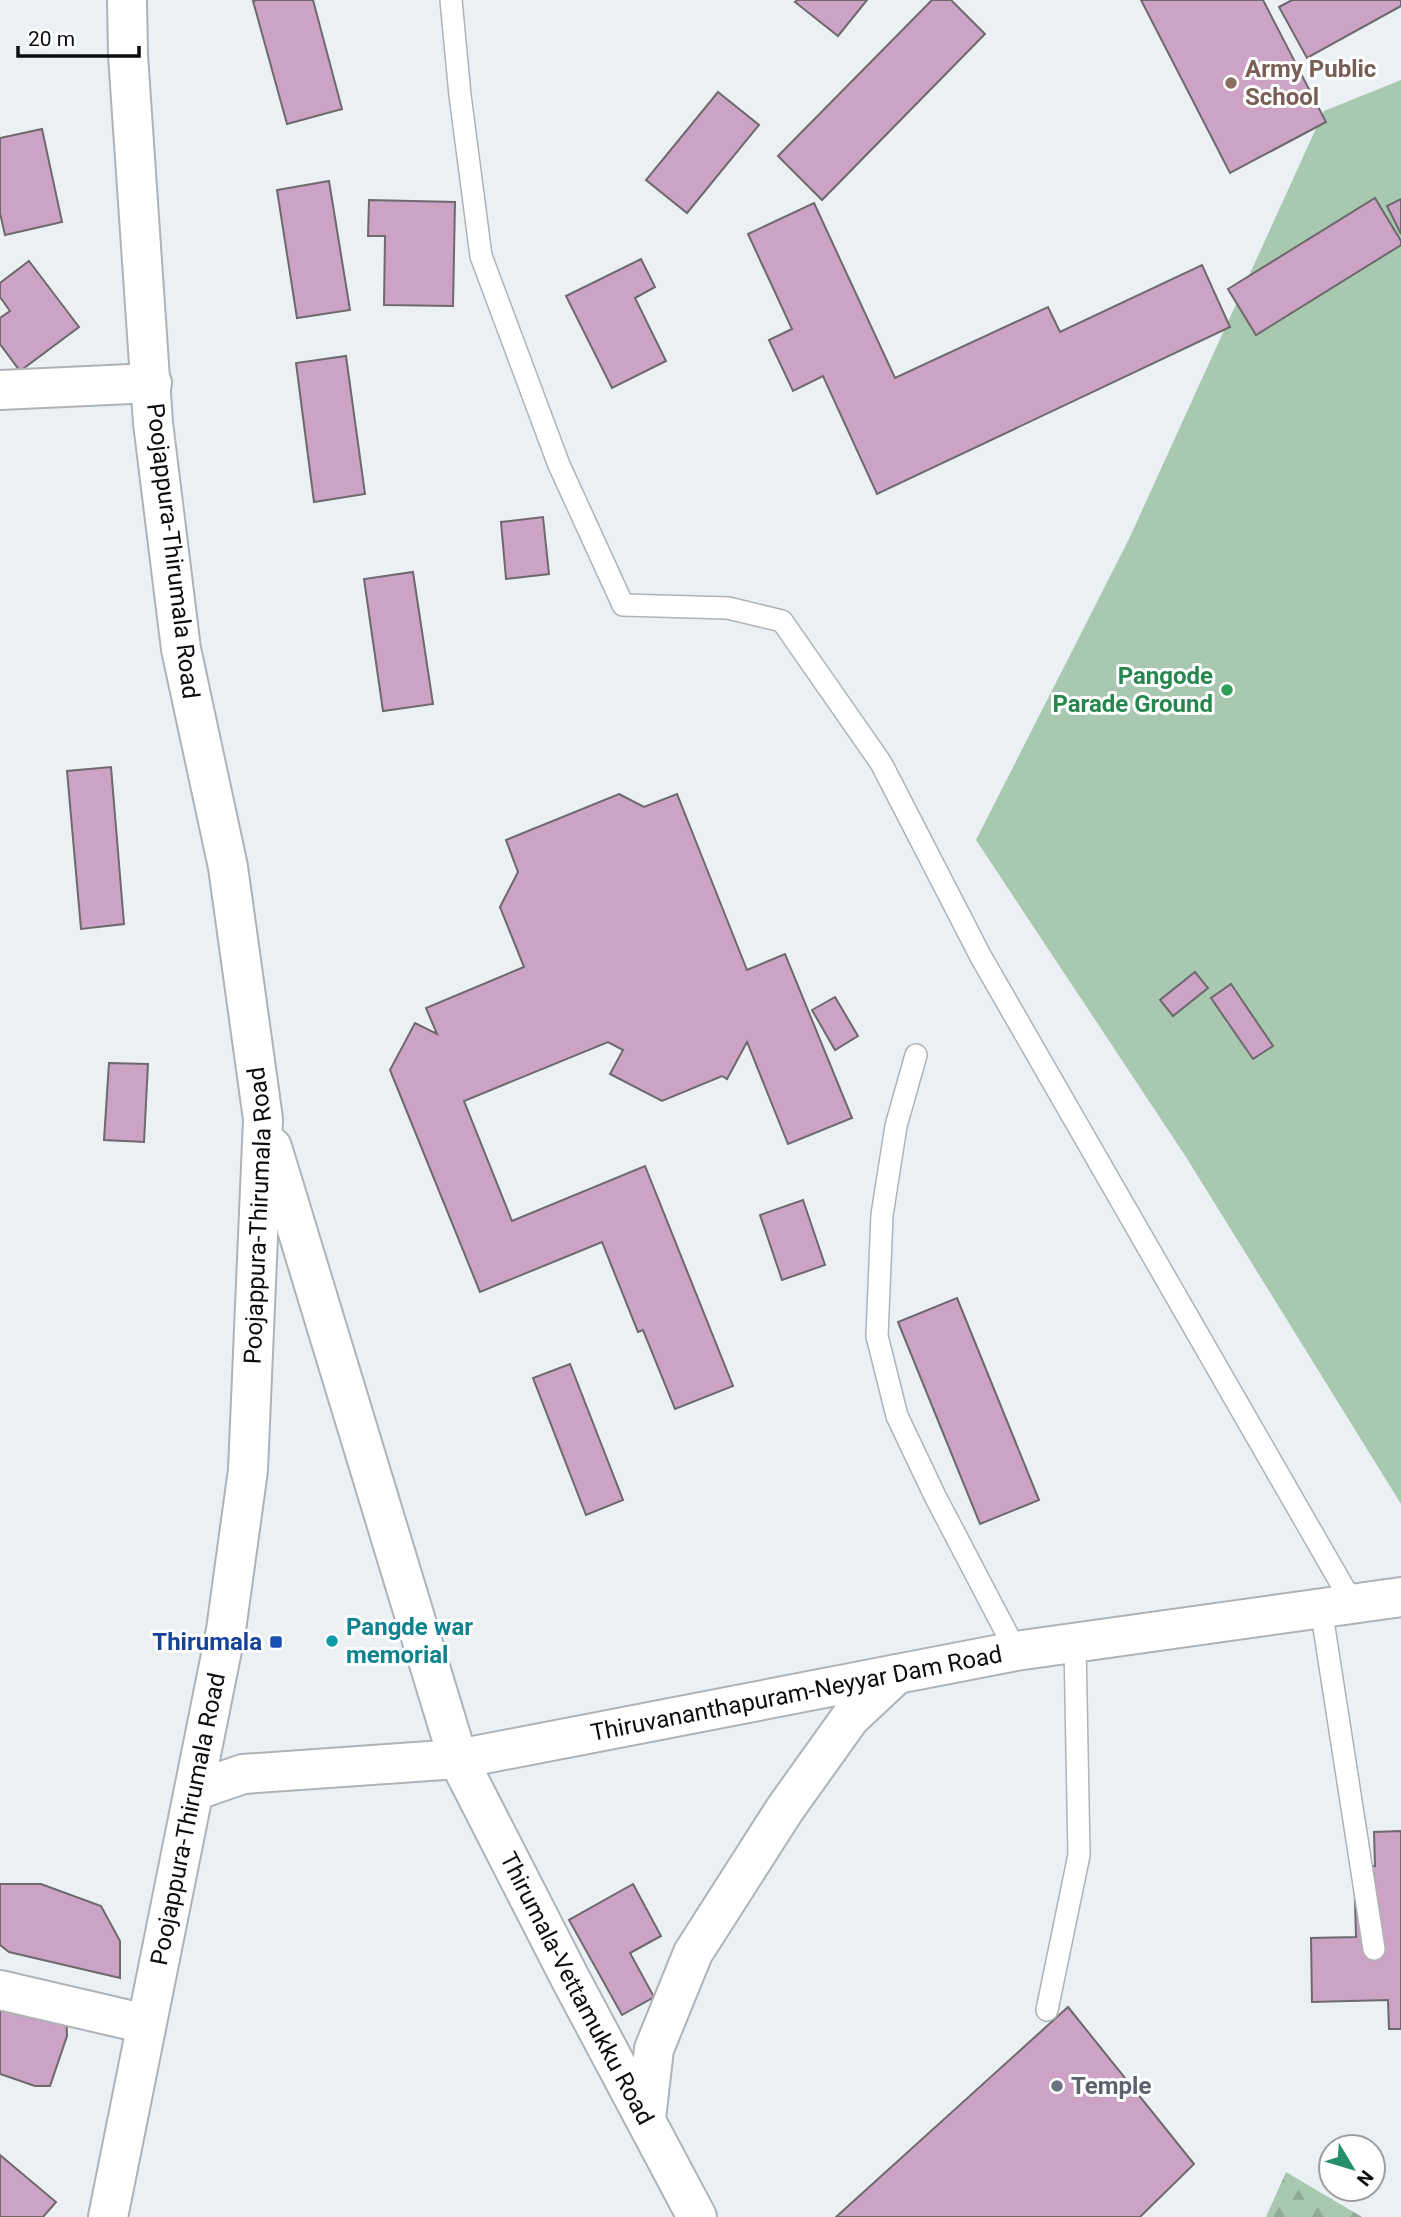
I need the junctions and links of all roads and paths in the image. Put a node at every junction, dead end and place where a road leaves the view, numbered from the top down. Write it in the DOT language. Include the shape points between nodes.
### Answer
graph roads {
  1 [pos="127,0"];
  2 [pos="452,0"];
  3 [pos="152,383"];
  4 [pos="0,390"];
  5 [pos="916,1055"];
  6 [pos="263,1119"];
  7 [pos="1401,1597"];
  8 [pos="1337,1606"];
  9 [pos="1075,1644"];
  10 [pos="1016,1651"];
  11 [pos="897,1674"];
  12 [pos="458,1759"];
  13 [pos="194,1791"];
  14 [pos="1374,1949"];
  15 [pos="0,1990"];
  16 [pos="1047,2010"];
  17 [pos="146,2024"];
  18 [pos="646,2118"];
  19 [pos="108,2217"];
  20 [pos="697,2217"];
  1 -- 3 [label="main road, Poojappura-Thirumala Road"];
  2 -- 8 [label="lane" via="481,256 559,465 623,605 728,608 782,621 881,763 981,957"];
  3 -- 4 [label="main road"];
  3 -- 6 [label="main road, Poojappura-Thirumala Road" via="181,649 228,867"];
  5 -- 10 [label="lane" via="896,1126 882,1215 877,1336 897,1416"];
  6 -- 12 [label="main road, Thirumala-Vettamukku Road"];
  6 -- 13 [label="main road, Poojappura-Thirumala Road" via="248,1470 226,1630"];
  7 -- 8 [label="main road, Thiruvananthapuram-Neyyar Dam Road"];
  8 -- 9 [label="main road, Thiruvananthapuram-Neyyar Dam Road"];
  8 -- 14 [label="lane"];
  9 -- 10 [label="main road, Thiruvananthapuram-Neyyar Dam Road"];
  9 -- 16 [label="lane" via="1079,1855"];
  10 -- 11 [label="main road, Thiruvananthapuram-Neyyar Dam Road"];
  11 -- 12 [label="main road, Thiruvananthapuram-Neyyar Dam Road"];
  11 -- 18 [label="main road" via="850,1718 785,1809 694,1953 654,2049"];
  12 -- 13 [label="main road, Thiruvananthapuram-Neyyar Dam Road" via="243,1774"];
  12 -- 18 [label="main road, Thirumala-Vettamukku Road"];
  13 -- 17 [label="main road, Poojappura-Thirumala Road"];
  15 -- 17 [label="main road"];
  17 -- 19 [label="main road, Poojappura-Thirumala Road"];
  18 -- 20 [label="main road, Thirumala-Vettamukku Road"];
}
